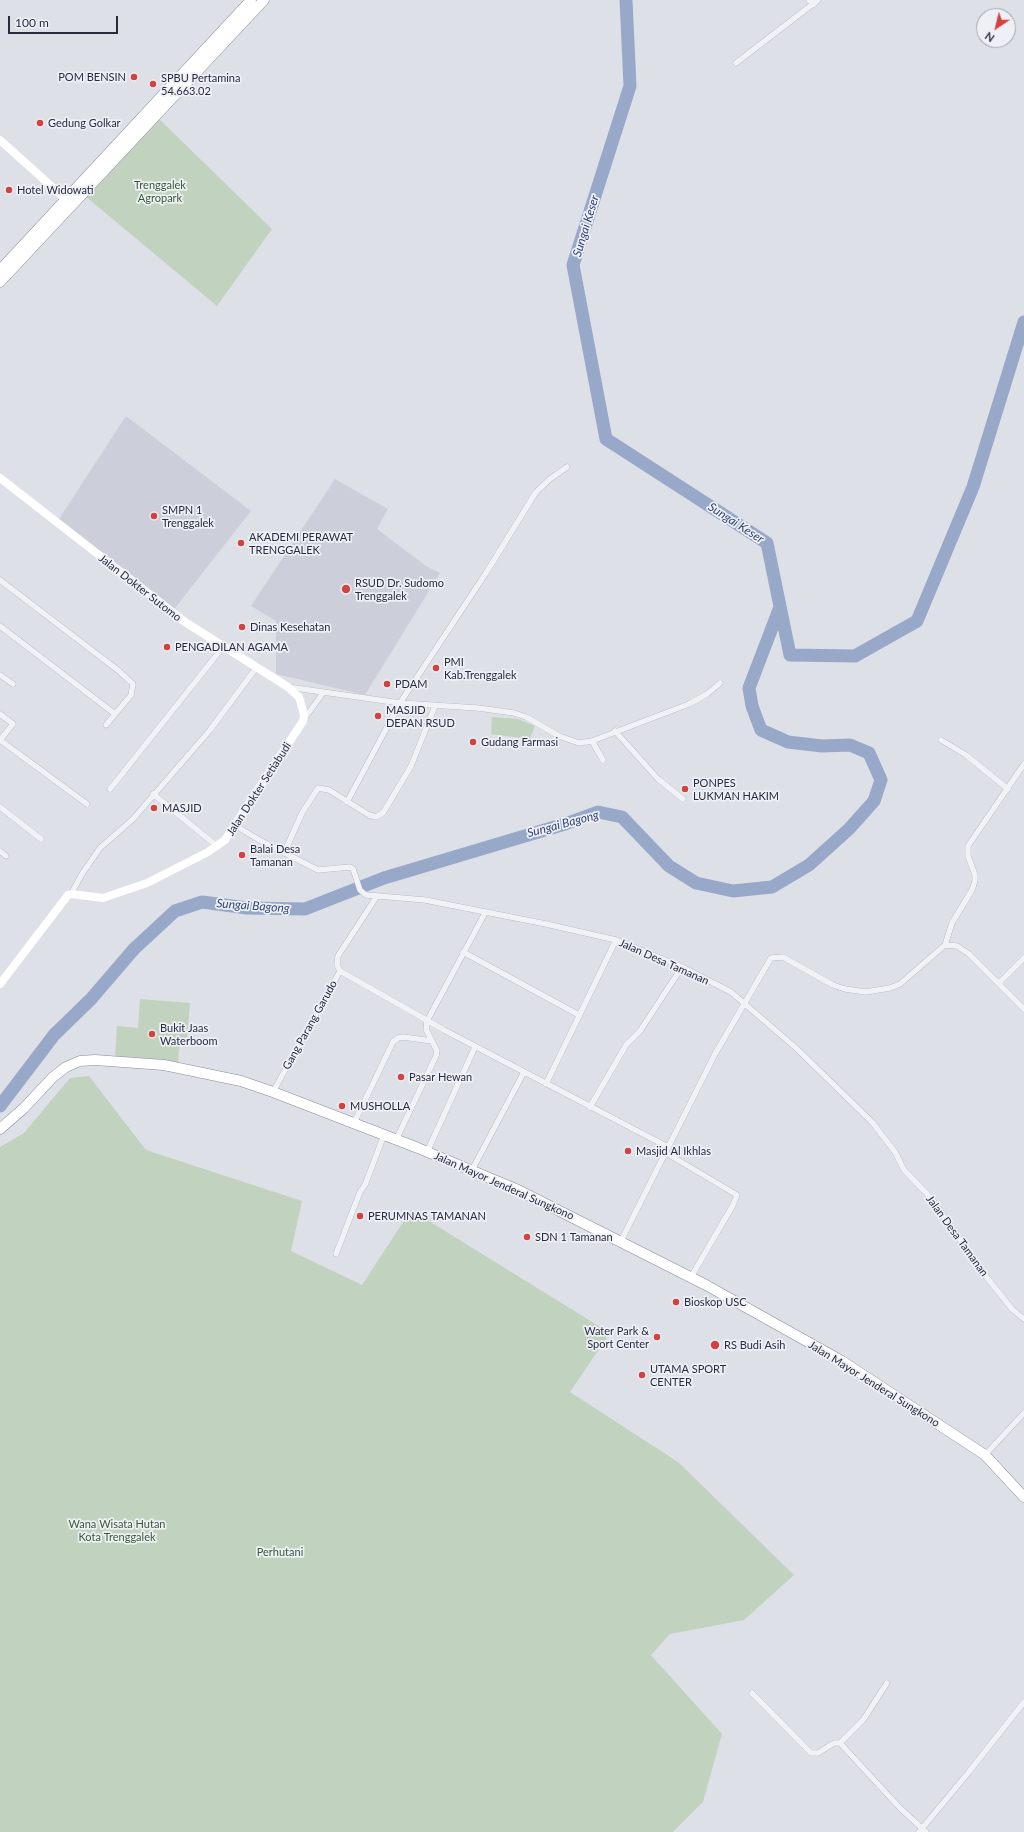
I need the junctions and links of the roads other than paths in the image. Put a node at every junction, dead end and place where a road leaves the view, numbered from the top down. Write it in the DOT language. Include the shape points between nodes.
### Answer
graph roads {
  1 [pos="251,0"];
  2 [pos="264,0"];
  3 [pos="809,0"];
  4 [pos="816,2"];
  5 [pos="736,63"];
  6 [pos="0,140"];
  7 [pos="69,203"];
  8 [pos="15,261"];
  9 [pos="0,270"];
  10 [pos="0,282"];
  11 [pos="567,467"];
  12 [pos="0,478"];
  13 [pos="0,580"];
  14 [pos="0,626"];
  15 [pos="223,647"];
  16 [pos="256,668"];
  17 [pos="0,675"];
  18 [pos="720,683"];
  19 [pos="13,684"];
  20 [pos="288,687"];
  21 [pos="323,693"];
  22 [pos="400,703"];
  23 [pos="435,706"];
  24 [pos="0,714"];
  25 [pos="116,714"];
  26 [pos="303,721"];
  27 [pos="106,725"];
  28 [pos="616,731"];
  29 [pos="941,740"];
  30 [pos="592,741"];
  31 [pos="603,760"];
  32 [pos="1024,764"];
  33 [pos="1008,788"];
  34 [pos="110,789"];
  35 [pos="153,794"];
  36 [pos="683,799"];
  37 [pos="347,802"];
  38 [pos="87,804"];
  39 [pos="0,807"];
  40 [pos="236,826"];
  41 [pos="41,839"];
  42 [pos="217,846"];
  43 [pos="0,851"];
  44 [pos="284,853"];
  45 [pos="6,856"];
  46 [pos="71,894"];
  47 [pos="378,896"];
  48 [pos="485,913"];
  49 [pos="616,940"];
  50 [pos="945,945"];
  51 [pos="463,952"];
  52 [pos="1024,958"];
  53 [pos="682,967"];
  54 [pos="340,972"];
  55 [pos="2,979"];
  56 [pos="999,984"];
  57 [pos="744,1004"];
  58 [pos="1024,1009"];
  59 [pos="579,1015"];
  60 [pos="428,1021"];
  61 [pos="432,1041"];
  62 [pos="476,1047"];
  63 [pos="524,1072"];
  64 [pos="546,1084"];
  65 [pos="273,1092"];
  66 [pos="590,1107"];
  67 [pos="354,1123"];
  68 [pos="0,1129"];
  69 [pos="384,1135"];
  70 [pos="396,1140"];
  71 [pos="667,1150"];
  72 [pos="427,1152"];
  73 [pos="472,1170"];
  74 [pos="621,1240"];
  75 [pos="336,1254"];
  76 [pos="691,1277"];
  77 [pos="1024,1319"];
  78 [pos="1024,1413"];
  79 [pos="985,1454"];
  80 [pos="1024,1497"];
  81 [pos="887,1683"];
  82 [pos="752,1693"];
  83 [pos="1024,1702"];
  84 [pos="840,1743"];
  85 [pos="922,1831"];
  1 -- 7 [label="highway"];
  2 -- 7 [label="highway"];
  3 -- 4 [label="street"];
  4 -- 5 [label="street"];
  6 -- 7 [label="street"];
  7 -- 8 [label="highway"];
  8 -- 9 [label="highway"];
  8 -- 10 [label="highway"];
  11 -- 22 [label="street" via="536,492"];
  12 -- 15 [label="street, Jalan Dokter Sutomo" via="185,622"];
  13 -- 25 [label="street" via="133,684 131,695"];
  14 -- 25 [label="street"];
  15 -- 16 [label="street, Jalan Dokter Sutomo"];
  15 -- 34 [label="street"];
  16 -- 20 [label="street, Jalan Dokter Sutomo"];
  16 -- 35 [label="street" via="210,730"];
  17 -- 19 [label="street"];
  18 -- 28 [label="street" via="689,704"];
  20 -- 21 [label="street"];
  20 -- 26 [label="street, Jalan Dokter Sutomo" via="299,697 303,705"];
  21 -- 22 [label="street"];
  21 -- 26 [label="street"];
  22 -- 23 [label="street"];
  22 -- 37 [label="street"];
  23 -- 30 [label="street" via="514,713 571,741"];
  23 -- 37 [label="street" via="411,766 383,813 372,817"];
  24 -- 38 [label="street" via="13,724 0,740"];
  25 -- 27 [label="street"];
  26 -- 40 [label="street, Jalan Dokter Setiabudi"];
  28 -- 30 [label="street"];
  28 -- 36 [label="street" via="658,779"];
  29 -- 33 [label="street" via="966,755"];
  30 -- 31 [label="street"];
  32 -- 33 [label="street"];
  33 -- 50 [label="street" via="968,846 975,881 952,923"];
  35 -- 42 [label="street"];
  35 -- 46 [label="street" via="133,819 100,848"];
  37 -- 44 [label="street" via="325,789 316,790 302,813"];
  39 -- 41 [label="street"];
  40 -- 42 [label="street, Jalan Dokter Setiabudi"];
  40 -- 44 [label="street, Jalan Desa Tamanan"];
  42 -- 46 [label="street, Jalan Dokter Setiabudi" via="147,883 103,898"];
  43 -- 45 [label="street"];
  44 -- 47 [label="street, Jalan Desa Tamanan" via="318,870 344,866 353,869 360,890 366,895"];
  46 -- 55 [label="street" via="65,897"];
  47 -- 48 [label="street, Jalan Desa Tamanan" via="426,900"];
  47 -- 54 [label="street, Gang Parang Garudo" via="338,956 337,965"];
  48 -- 49 [label="street, Jalan Desa Tamanan"];
  48 -- 51 [label="street"];
  49 -- 53 [label="street, Jalan Desa Tamanan"];
  49 -- 59 [label="street"];
  50 -- 56 [label="street" via="962,949"];
  50 -- 57 [label="street" via="900,984 866,992 844,989 787,958 775,956 766,964"];
  51 -- 59 [label="street"];
  51 -- 60 [label="street"];
  52 -- 56 [label="street"];
  53 -- 57 [label="street, Jalan Desa Tamanan" via="731,992"];
  53 -- 66 [label="street" via="640,1031 626,1045"];
  54 -- 60 [label="street"];
  54 -- 65 [label="street, Gang Parang Garudo"];
  56 -- 58 [label="street"];
  57 -- 71 [label="street" via="715,1054"];
  57 -- 77 [label="street, Jalan Desa Tamanan" via="796,1048 859,1108 884,1137 904,1170 932,1199 980,1269 1012,1309"];
  59 -- 64 [label="street"];
  60 -- 61 [label="street" via="426,1029"];
  60 -- 62 [label="street"];
  61 -- 67 [label="street" via="403,1037 393,1042"];
  61 -- 70 [label="street" via="437,1051 436,1056"];
  62 -- 63 [label="street"];
  62 -- 72 [label="street"];
  63 -- 64 [label="street"];
  63 -- 73 [label="street"];
  64 -- 66 [label="street"];
  65 -- 67 [label="highway, Jalan Mayor Jenderal Sungkono"];
  65 -- 68 [label="highway, Jalan Mayor Jenderal Sungkono" via="241,1081 164,1065 80,1061 66,1067 53,1078"];
  66 -- 71 [label="street"];
  67 -- 69 [label="highway, Jalan Mayor Jenderal Sungkono"];
  69 -- 70 [label="highway, Jalan Mayor Jenderal Sungkono"];
  69 -- 75 [label="street" via="366,1185 360,1192"];
  70 -- 72 [label="highway, Jalan Mayor Jenderal Sungkono"];
  71 -- 74 [label="street"];
  71 -- 76 [label="street" via="737,1195"];
  72 -- 73 [label="highway, Jalan Mayor Jenderal Sungkono"];
  73 -- 74 [label="highway, Jalan Mayor Jenderal Sungkono"];
  74 -- 76 [label="highway, Jalan Mayor Jenderal Sungkono"];
  76 -- 79 [label="highway, Jalan Mayor Jenderal Sungkono" via="842,1361"];
  78 -- 79 [label="street"];
  79 -- 80 [label="highway, Jalan Mayor Jenderal Sungkono"];
  81 -- 84 [label="street" via="863,1720"];
  82 -- 84 [label="street" via="811,1753 818,1753 834,1743"];
  83 -- 85 [label="street"];
  84 -- 85 [label="street"];
}
